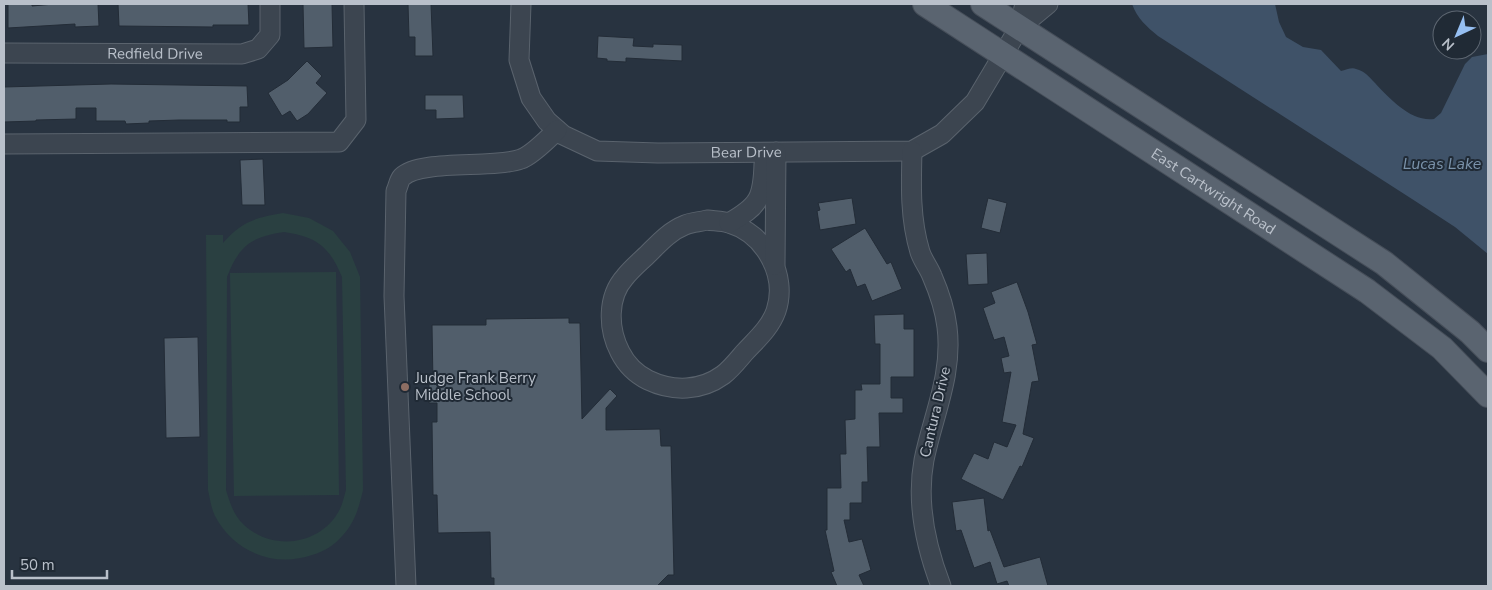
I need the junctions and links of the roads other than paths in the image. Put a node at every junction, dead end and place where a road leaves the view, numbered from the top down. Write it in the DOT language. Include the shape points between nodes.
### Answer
graph roads {
  1 [pos="270,4"];
  2 [pos="354,4"];
  3 [pos="521,4"];
  4 [pos="924,4"];
  5 [pos="983,4"];
  6 [pos="1025,4"];
  7 [pos="1048,4"];
  8 [pos="1019,28"];
  9 [pos="4,53"];
  10 [pos="1003,56"];
  11 [pos="557,130"];
  12 [pos="4,144"];
  13 [pos="912,151"];
  14 [pos="770,152"];
  15 [pos="729,223"];
  16 [pos="775,266"];
  17 [pos="1488,350"];
  18 [pos="1488,395"];
  19 [pos="406,586"];
  20 [pos="941,586"];
  1 -- 9 [label="street, Redfield Drive" via="270,35 258,48 242,54"];
  2 -- 12 [label="street" via="356,120 339,142"];
  3 -- 11 [label="street, Bear Drive" via="519,60 531,98"];
  4 -- 10 [label="main road, East Cartwright Road"];
  5 -- 8 [label="main road"];
  6 -- 8 [label="street"];
  7 -- 8 [label="street"];
  8 -- 10 [label="street, Bear Drive"];
  8 -- 17 [label="main road" via="1384,263"];
  10 -- 13 [label="street, Bear Drive" via="976,102 942,134"];
  10 -- 18 [label="main road, East Cartwright Road" via="1368,290 1442,348"];
  11 -- 14 [label="street, Bear Drive" via="562,136 597,151"];
  11 -- 19 [label="street" via="522,159 425,168 401,178 396,192 394,296"];
  13 -- 14 [label="street, Bear Drive"];
  13 -- 20 [label="street, Cantura Drive" via="914,229 921,255 940,297 947,326 944,387 924,462 922,494 923,526 930,559"];
  14 -- 15 [label="street" via="758,200 752,208"];
  14 -- 16 [label="street"];
  15 -- 16 [label="street" via="749,232 765,247"];
  15 -- 16 [label="street" via="707,220 686,224 667,235 624,278 614,298 610,320 614,342 625,361 640,376 660,386 682,389 704,385 724,374 766,329 776,310 779,288"];
}
